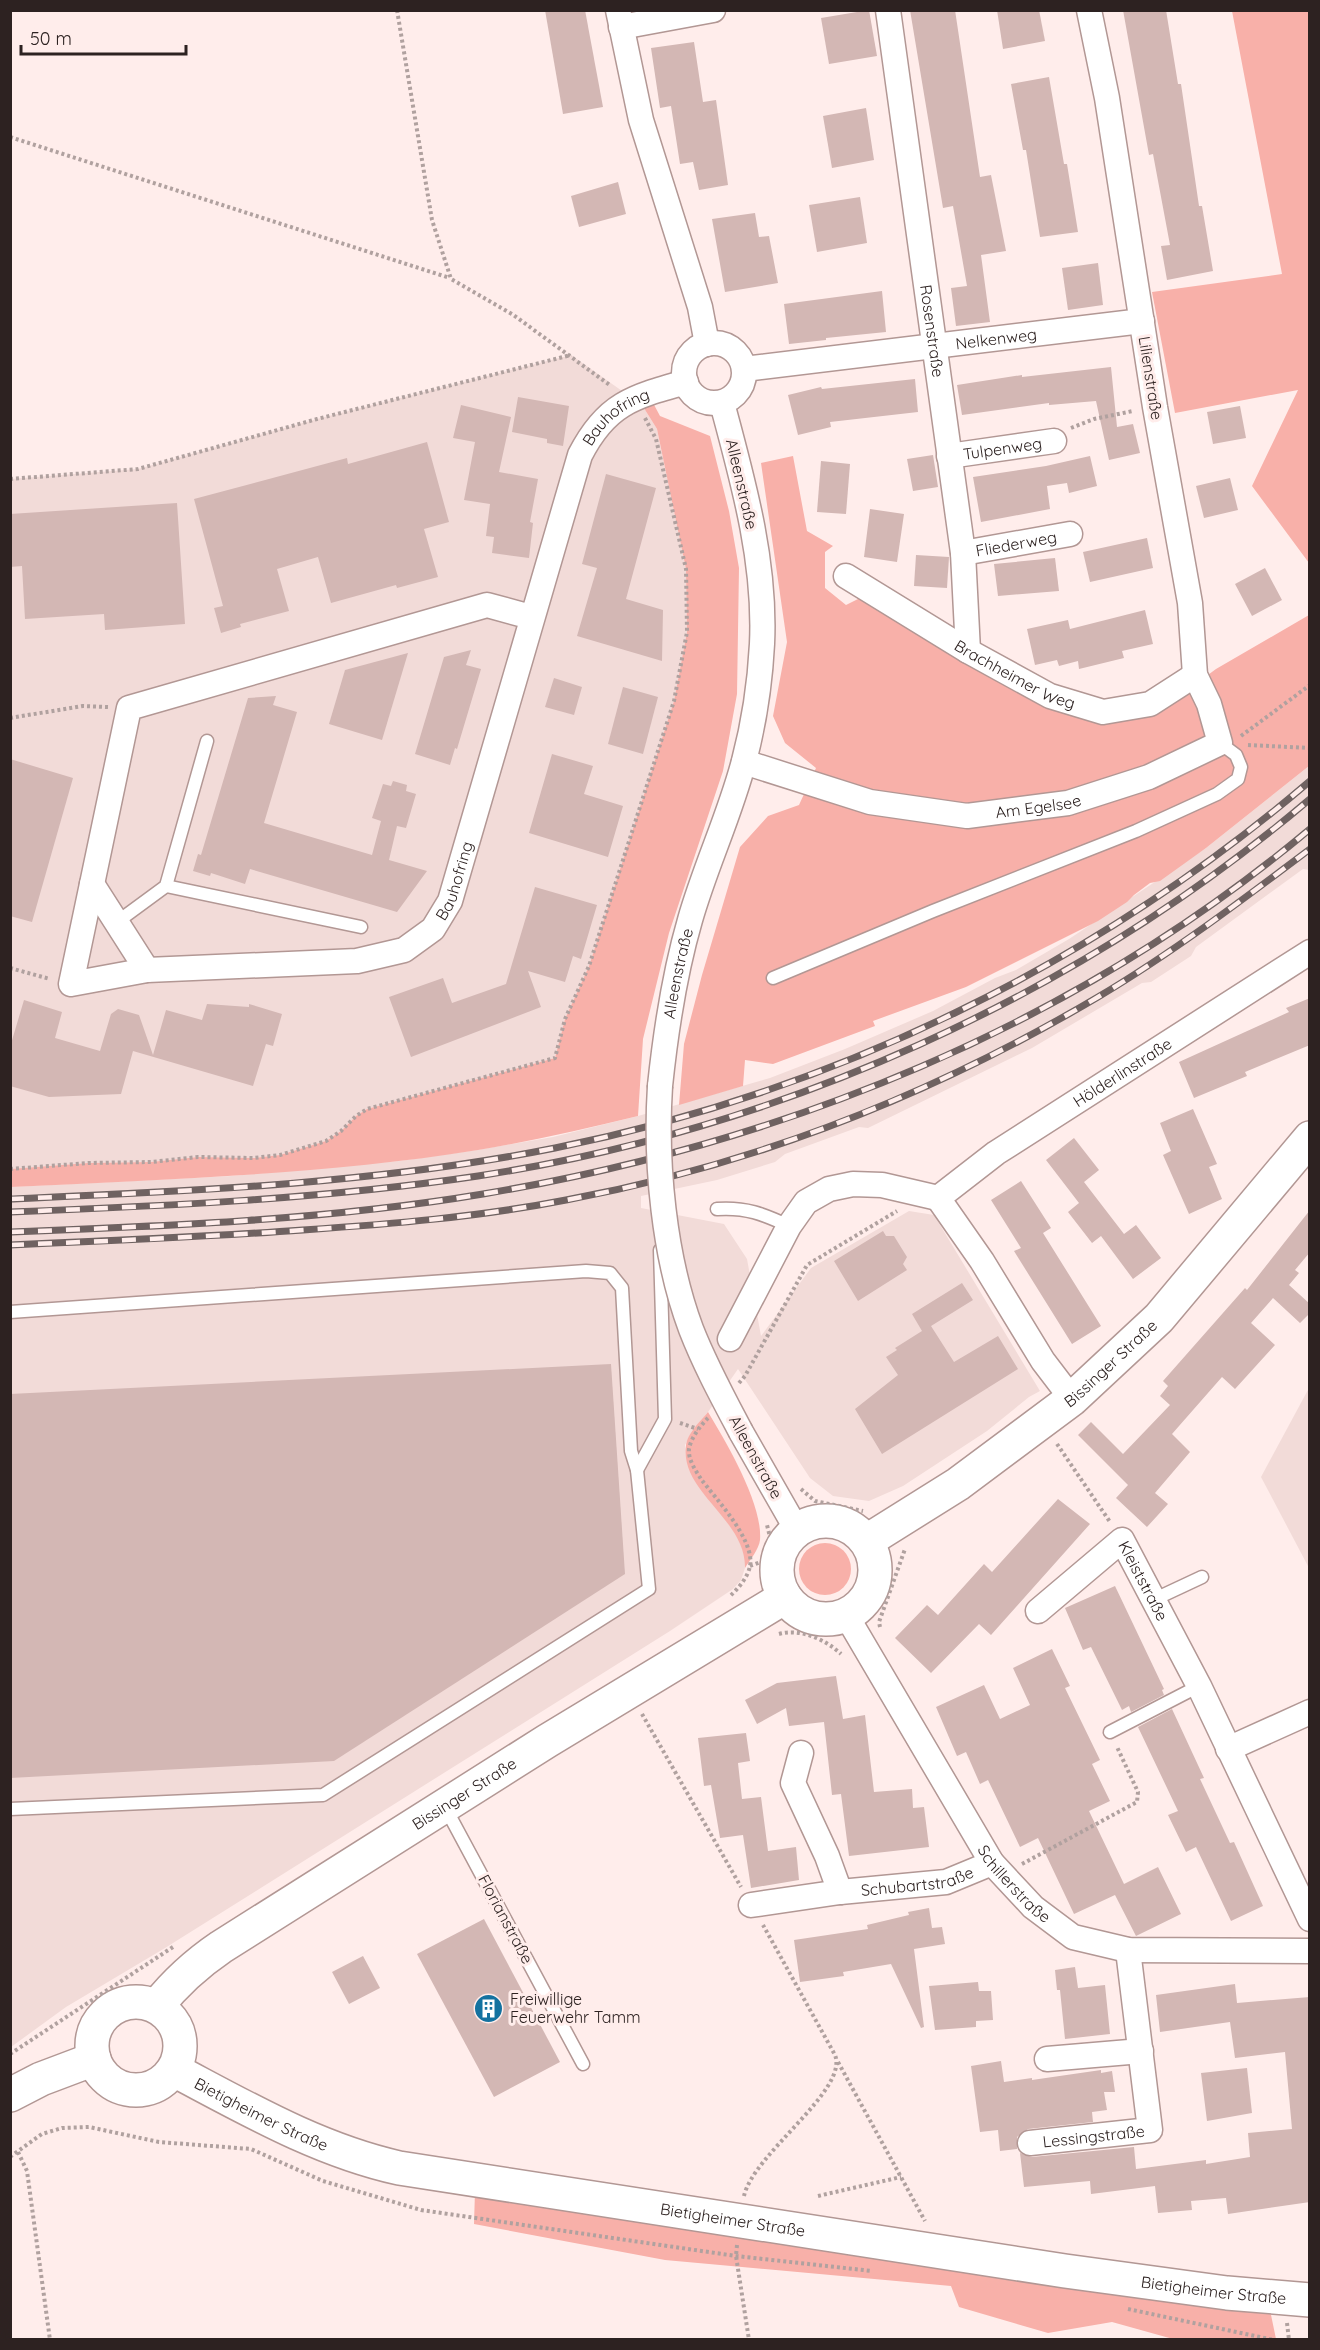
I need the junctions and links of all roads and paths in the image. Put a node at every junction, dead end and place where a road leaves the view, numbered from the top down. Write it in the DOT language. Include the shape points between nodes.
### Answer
graph roads {
  1 [pos="397,10"];
  2 [pos="713,10"];
  3 [pos="888,10"];
  4 [pos="1089,10"];
  5 [pos="620,19"];
  6 [pos="10,137"];
  7 [pos="450,279"];
  8 [pos="1142,321"];
  9 [pos="707,344"];
  10 [pos="933,344"];
  11 [pos="571,355"];
  12 [pos="744,369"];
  13 [pos="686,382"];
  14 [pos="629,401"];
  15 [pos="722,402"];
  16 [pos="1139,410"];
  17 [pos="1054,441"];
  18 [pos="950,456"];
  19 [pos="10,478"];
  20 [pos="1070,534"];
  21 [pos="963,553"];
  22 [pos="846,576"];
  23 [pos="531,617"];
  24 [pos="968,651"];
  25 [pos="1195,675"];
  26 [pos="1310,685"];
  27 [pos="129,708"];
  28 [pos="10,718"];
  29 [pos="207,741"];
  30 [pos="1220,743"];
  31 [pos="1310,748"];
  32 [pos="744,762"];
  33 [pos="92,884"];
  34 [pos="166,886"];
  35 [pos="117,922"];
  36 [pos="362,927"];
  37 [pos="1310,952"];
  38 [pos="10,968"];
  39 [pos="147,970"];
  40 [pos="773,978"];
  41 [pos="71,984"];
  42 [pos="1310,1138"];
  43 [pos="10,1169"];
  44 [pos="938,1198"];
  45 [pos="717,1209"];
  46 [pos="789,1226"];
  47 [pos="660,1236"];
  48 [pos="10,1312"];
  49 [pos="730,1339"];
  50 [pos="736,1386"];
  51 [pos="1072,1399"];
  52 [pos="713,1412"];
  53 [pos="1040,1423"];
  54 [pos="637,1470"];
  55 [pos="780,1501"];
  56 [pos="895,1523"];
  57 [pos="797,1530"];
  58 [pos="1122,1540"];
  59 [pos="867,1542"];
  60 [pos="750,1566"];
  61 [pos="1202,1577"];
  62 [pos="738,1589"];
  63 [pos="785,1597"];
  64 [pos="1155,1599"];
  65 [pos="1038,1611"];
  66 [pos="846,1615"];
  67 [pos="755,1617"];
  68 [pos="863,1644"];
  69 [pos="1199,1686"];
  70 [pos="629,1692"];
  71 [pos="1310,1712"];
  72 [pos="1110,1732"];
  73 [pos="1228,1749"];
  74 [pos="801,1753"];
  75 [pos="445,1806"];
  76 [pos="10,1809"];
  77 [pos="997,1869"];
  78 [pos="840,1892"];
  79 [pos="752,1905"];
  80 [pos="1310,1919"];
  81 [pos="1128,1950"];
  82 [pos="1310,1951"];
  83 [pos="157,2006"];
  84 [pos="1141,2051"];
  85 [pos="94,2059"];
  86 [pos="837,2060"];
  87 [pos="1047,2060"];
  88 [pos="583,2064"];
  89 [pos="174,2070"];
  90 [pos="10,2096"];
  91 [pos="1030,2142"];
  92 [pos="18,2152"];
  93 [pos="901,2177"];
  94 [pos="818,2196"];
  95 [pos="740,2220"];
  96 [pos="941,2251"];
  97 [pos="736,2256"];
  98 [pos="1310,2300"];
  99 [pos="50,2340"];
  100 [pos="749,2340"];
  1 -- 7 [label="path" via="432,220"];
  2 -- 5 [label="street"];
  3 -- 10 [label="street, Rosenstraße"];
  4 -- 8 [label="street, Lilienstraße"];
  5 -- 9 [label="street" via="641,120 700,307"];
  6 -- 7 [label="path"];
  7 -- 11 [label="path" via="512,314"];
  8 -- 10 [label="street, Nelkenweg"];
  8 -- 25 [label="street, Lilienstraße" via="1190,603"];
  9 -- 12 [label="street" via="731,348"];
  9 -- 13 [label="street" via="687,360"];
  10 -- 12 [label="street, Nelkenweg"];
  10 -- 18 [label="street, Rosenstraße"];
  11 -- 14 [label="path"];
  11 -- 19 [label="path" via="138,469"];
  12 -- 15 [label="street" via="738,392"];
  13 -- 14 [label="street, Bauhofring"];
  13 -- 15 [label="street" via="704,401"];
  14 -- 23 [label="street, Bauhofring" via="610,412 592,432 580,455"];
  14 -- 43 [label="path" via="649,422 664,472 686,569 687,632 674,701 589,966 565,1020 555,1058 368,1109 326,1141 280,1155"];
  15 -- 32 [label="street, Alleenstraße" via="753,522 760,592 759,683"];
  16 -- 17 [label="path" via="1075,425"];
  17 -- 18 [label="street, Tulpenweg"];
  18 -- 21 [label="street, Rosenstraße"];
  20 -- 21 [label="street, Fliederweg"];
  21 -- 24 [label="street, Rosenstraße"];
  22 -- 24 [label="street, Brachheimer Weg"];
  23 -- 27 [label="street" via="487,605"];
  23 -- 39 [label="street, Bauhofring" via="450,901 433,929 404,950 357,962"];
  24 -- 25 [label="street, Brachheimer Weg" via="1050,696 1103,712 1150,704"];
  25 -- 30 [label="street, Lilienstraße" via="1209,704"];
  26 -- 30 [label="path" via="1241,736"];
  27 -- 28 [label="path" via="83,706"];
  27 -- 33 [label="street"];
  29 -- 34 [label="lane"];
  30 -- 31 [label="path"];
  30 -- 32 [label="street, Am Egelsee" via="1149,777 1068,804 968,816 870,802"];
  30 -- 40 [label="lane" via="1236,755 1241,767 1238,779 1217,794 1136,831"];
  32 -- 55 [label="street, Alleenstraße, bridge" via="690,919 673,983 660,1086 659,1154 663,1211 691,1328 714,1382"];
  33 -- 35 [label="street"];
  33 -- 41 [label="street"];
  34 -- 35 [label="lane"];
  34 -- 36 [label="lane"];
  35 -- 39 [label="street"];
  37 -- 44 [label="street, Hölderlinstraße" via="996,1153"];
  38 -- 41 [label="path"];
  39 -- 41 [label="street, Bauhofring"];
  42 -- 51 [label="main road, Bissinger Straße" via="1159,1318"];
  44 -- 46 [label="street" via="882,1185 853,1184 829,1189 806,1202"];
  44 -- 50 [label="path" via="906,1205 807,1265"];
  44 -- 51 [label="street" via="1043,1361"];
  45 -- 46 [label="lane" via="756,1211"];
  46 -- 49 [label="street"];
  47 -- 54 [label="lane" via="665,1419"];
  48 -- 54 [label="lane" via="586,1271 610,1273 622,1288 632,1451"];
  51 -- 53 [label="main road, Bissinger Straße"];
  52 -- 60 [label="path" via="698,1429 689,1450 693,1467 735,1524 749,1550"];
  53 -- 56 [label="main road, Bissinger Straße" via="957,1484"];
  53 -- 58 [label="path"];
  54 -- 76 [label="lane" via="649,1589 323,1795"];
  55 -- 56 [label="path" via="799,1488 815,1501 842,1507 862,1511 882,1506"];
  55 -- 57 [label="street, Alleenstraße"];
  55 -- 60 [label="path" via="764,1512 770,1537 763,1561"];
  56 -- 59 [label="main road, Bissinger Straße"];
  56 -- 68 [label="path" via="907,1544 879,1622 881,1634"];
  57 -- 59 [label="main road" via="811,1523 842,1523"];
  57 -- 63 [label="main road" via="780,1554 777,1568"];
  58 -- 64 [label="street, Kleiststraße"];
  58 -- 65 [label="street, Kleiststraße"];
  59 -- 66 [label="main road" via="876,1575 861,1605"];
  60 -- 62 [label="path"];
  61 -- 64 [label="lane"];
  63 -- 66 [label="main road" via="806,1615 819,1619"];
  63 -- 67 [label="main road, Bissinger Straße"];
  64 -- 69 [label="street, Kleiststraße"];
  66 -- 68 [label="street, Schillerstraße"];
  67 -- 68 [label="path" via="771,1636 785,1632 809,1636 830,1644 842,1655"];
  67 -- 70 [label="main road, Bissinger Straße"];
  68 -- 77 [label="street, Schillerstraße"];
  69 -- 72 [label="lane"];
  69 -- 73 [label="street, Kleiststraße"];
  70 -- 75 [label="main road, Bissinger Straße"];
  70 -- 79 [label="path"];
  71 -- 73 [label="street"];
  72 -- 77 [label="path" via="1138,1792 1137,1802"];
  73 -- 80 [label="street, Kleiststraße"];
  74 -- 78 [label="street, Schubartstraße" via="793,1783"];
  75 -- 83 [label="main road, Bissinger Straße" via="200,1961"];
  75 -- 88 [label="lane, Florianstraße"];
  77 -- 78 [label="street, Schubartstraße" via="946,1882"];
  77 -- 81 [label="street, Schillerstraße" via="1033,1907 1073,1937"];
  78 -- 79 [label="street, Schubartstraße"];
  79 -- 86 [label="path"];
  81 -- 82 [label="street, Schillerstraße"];
  81 -- 84 [label="street, Lessingstraße"];
  83 -- 85 [label="main road" via="134,2001 112,2008 92,2037"];
  83 -- 89 [label="main road" via="173,2022 181,2042"];
  84 -- 87 [label="street"];
  84 -- 91 [label="street, Lessingstraße" via="1150,2130"];
  85 -- 89 [label="main road" via="101,2073 124,2089 152,2087"];
  85 -- 90 [label="main road" via="41,2079"];
  86 -- 93 [label="path"];
  86 -- 95 [label="path" via="836,2074 821,2097 769,2154 746,2188"];
  89 -- 95 [label="main road, Bietigheimer Straße" via="287,2129 374,2162"];
  92 -- 99 [label="path" via="27,2171"];
  93 -- 94 [label="path"];
  93 -- 96 [label="path"];
  95 -- 96 [label="main road, Bietigheimer Straße"];
  96 -- 98 [label="main road, Bietigheimer Straße" via="1185,2288"];
  97 -- 100 [label="path"];
}
